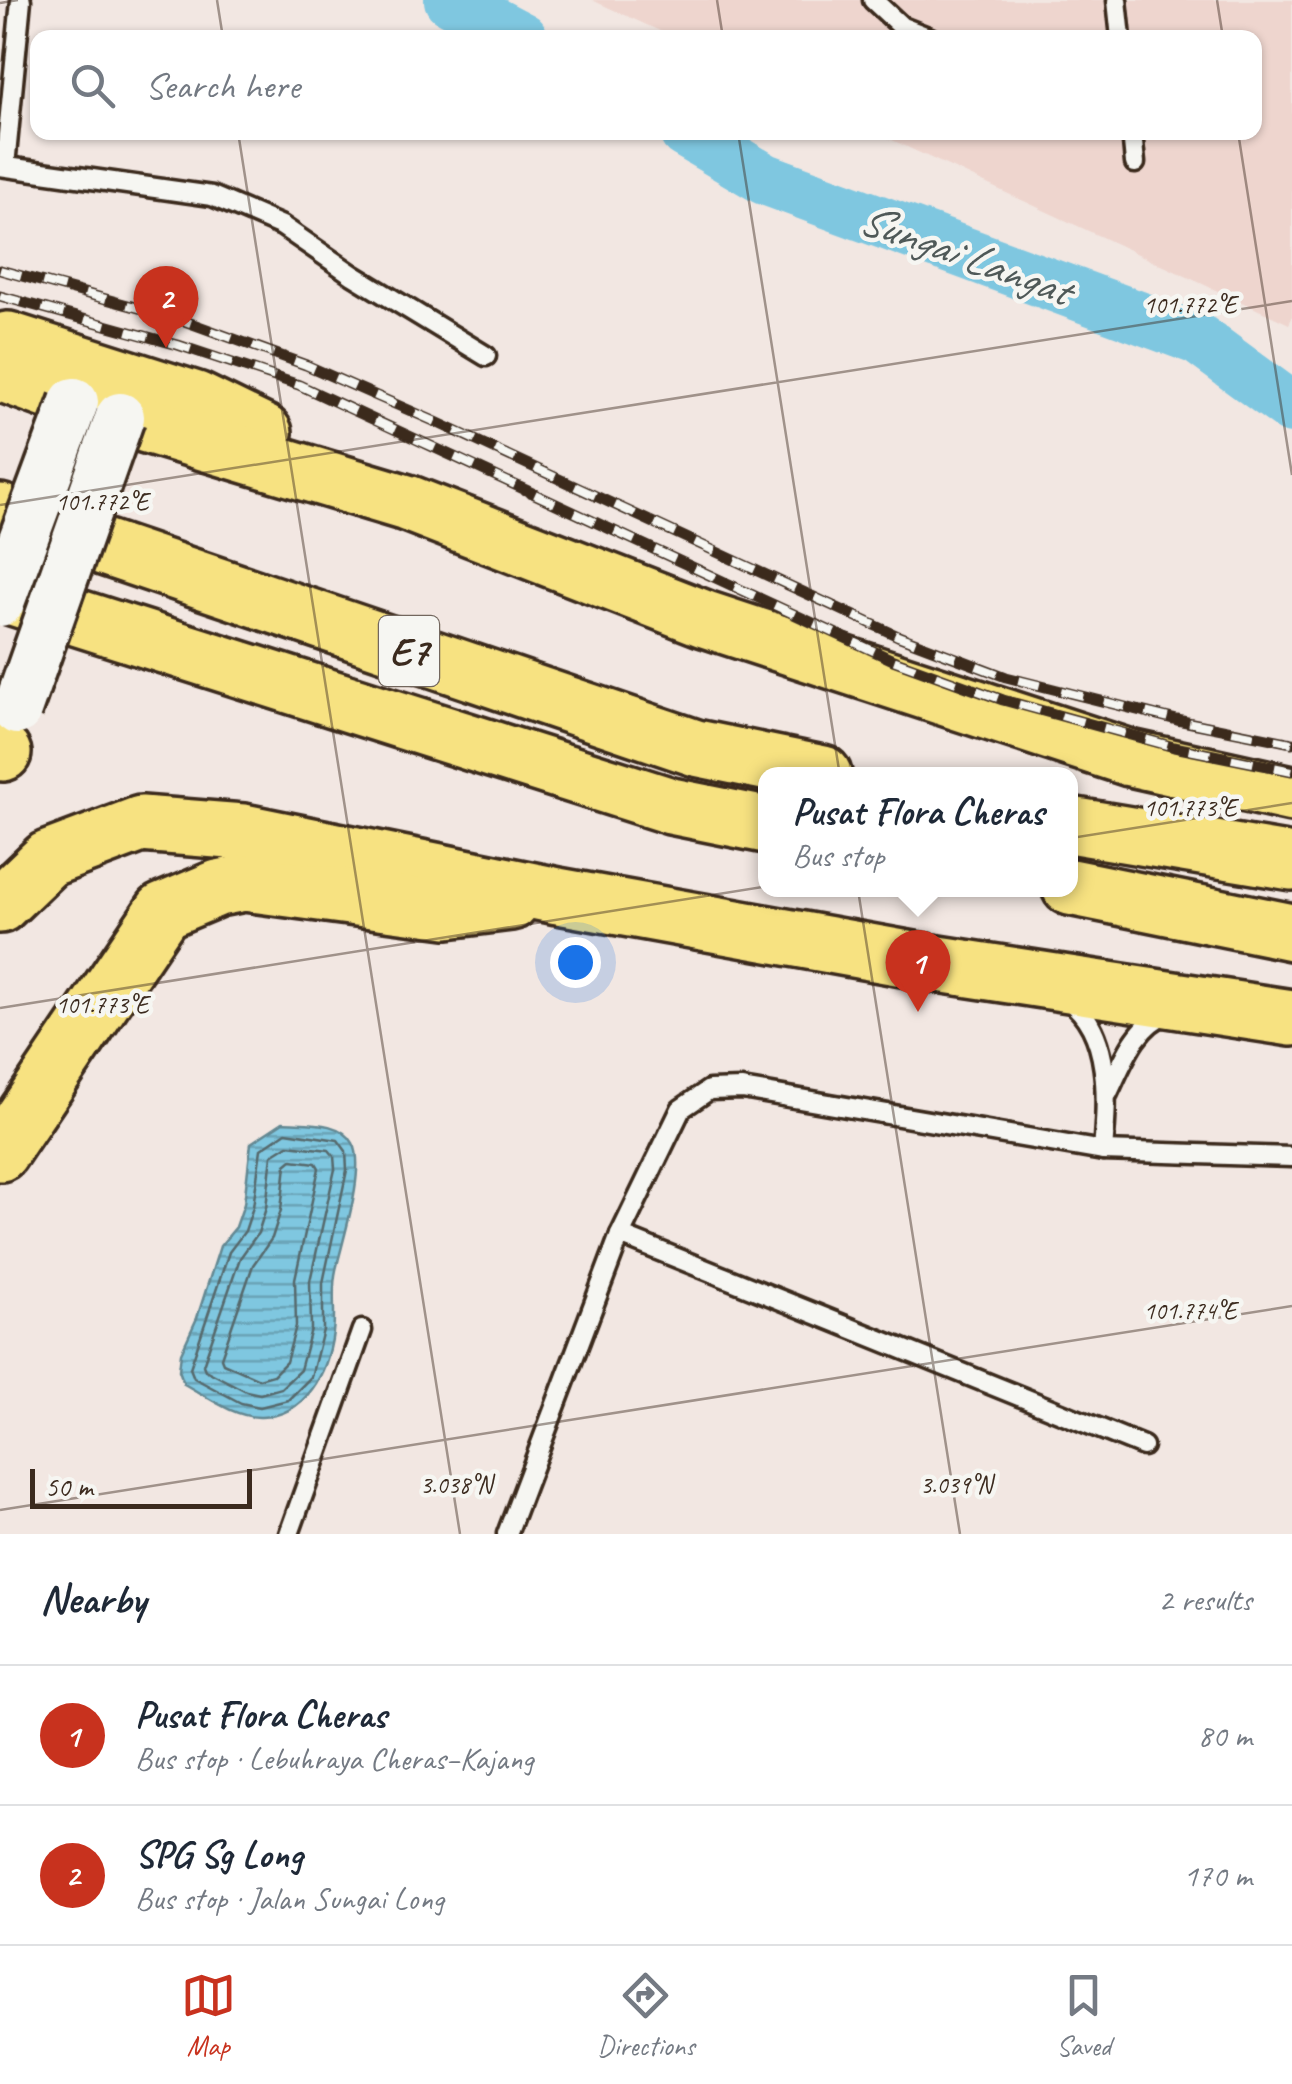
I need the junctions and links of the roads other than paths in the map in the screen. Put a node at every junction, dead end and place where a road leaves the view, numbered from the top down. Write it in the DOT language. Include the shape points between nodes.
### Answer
graph roads {
  1 [pos="22,0"];
  2 [pos="873,0"];
  3 [pos="1117,0"];
  4 [pos="910,30"];
  5 [pos="1120,30"];
  6 [pos="1133,140"];
  7 [pos="1135,163"];
  8 [pos="2,166"];
  9 [pos="0,337"];
  10 [pos="486,356"];
  11 [pos="0,373"];
  12 [pos="97,409"];
  13 [pos="407,503"];
  14 [pos="0,512"];
  15 [pos="0,593"];
  16 [pos="0,602"];
  17 [pos="705,620"];
  18 [pos="7,739"];
  19 [pos="789,767"];
  20 [pos="1067,767"];
  21 [pos="1078,770"];
  22 [pos="1292,794"];
  23 [pos="1292,822"];
  24 [pos="758,823"];
  25 [pos="1078,826"];
  26 [pos="1292,862"];
  27 [pos="1078,889"];
  28 [pos="558,896"];
  29 [pos="0,905"];
  30 [pos="1292,932"];
  31 [pos="1039,979"];
  32 [pos="1201,1003"];
  33 [pos="1292,1018"];
  34 [pos="1108,1093"];
  35 [pos="1103,1151"];
  36 [pos="0,1153"];
  37 [pos="1292,1158"];
  38 [pos="620,1235"];
  39 [pos="362,1330"];
  40 [pos="1143,1446"];
  41 [pos="289,1534"];
  42 [pos="508,1534"];
  1 -- 8 [label="lane"];
  2 -- 4 [label="lane"];
  3 -- 5 [label="lane"];
  6 -- 7 [label="lane"];
  8 -- 10 [label="lane" via="212,196 282,226"];
  9 -- 13 [label="highway" via="196,400"];
  11 -- 12 [label="highway"];
  12 -- 13 [label="highway"];
  12 -- 16 [label="street, bridge"];
  12 -- 18 [label="street, bridge"];
  13 -- 17 [label="highway"];
  14 -- 19 [label="highway, E7" via="696,748"];
  15 -- 24 [label="highway, E7" via="671,806"];
  17 -- 20 [label="highway" via="833,682"];
  17 -- 22 [label="highway" via="1130,758"];
  21 -- 23 [label="highway"];
  25 -- 26 [label="highway"];
  27 -- 30 [label="highway"];
  28 -- 29 [label="highway" via="243,832 140,824 48,859"];
  28 -- 31 [label="highway"];
  28 -- 36 [label="highway" via="446,910 244,883 163,911"];
  31 -- 32 [label="highway"];
  31 -- 34 [label="lane" via="1078,1006 1099,1046"];
  32 -- 33 [label="highway"];
  32 -- 34 [label="lane" via="1158,1016 1129,1048"];
  34 -- 35 [label="lane"];
  35 -- 37 [label="lane"];
  35 -- 38 [label="lane" via="742,1089 709,1090 680,1109"];
  38 -- 40 [label="lane"];
  38 -- 42 [label="lane"];
  39 -- 41 [label="lane"];
}
